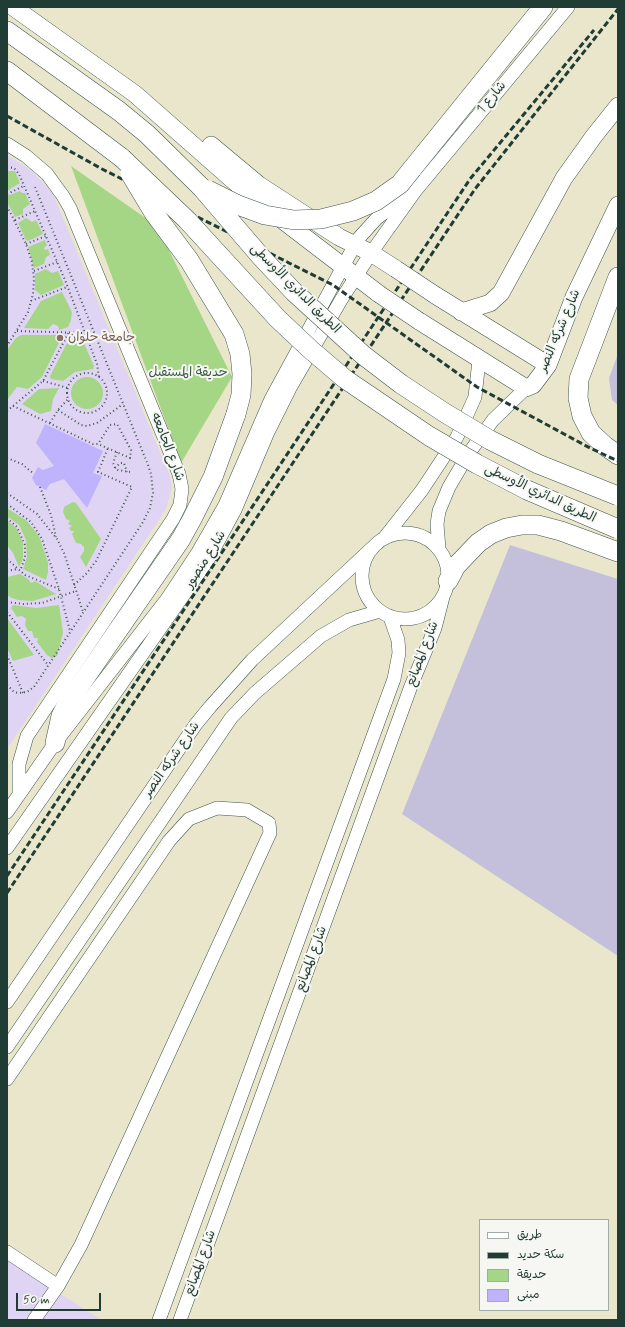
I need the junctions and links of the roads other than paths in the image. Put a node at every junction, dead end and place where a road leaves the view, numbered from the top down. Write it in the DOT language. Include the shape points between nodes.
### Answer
graph roads {
  1 [pos="13,7"];
  2 [pos="33,7"];
  3 [pos="543,7"];
  4 [pos="568,7"];
  5 [pos="7,31"];
  6 [pos="7,71"];
  7 [pos="618,106"];
  8 [pos="7,144"];
  9 [pos="122,158"];
  10 [pos="201,187"];
  11 [pos="416,190"];
  12 [pos="618,205"];
  13 [pos="354,245"];
  14 [pos="371,253"];
  15 [pos="350,272"];
  16 [pos="618,277"];
  17 [pos="461,312"];
  18 [pos="479,360"];
  19 [pos="548,366"];
  20 [pos="526,388"];
  21 [pos="618,454"];
  22 [pos="618,496"];
  23 [pos="618,529"];
  24 [pos="385,536"];
  25 [pos="372,548"];
  26 [pos="439,549"];
  27 [pos="618,552"];
  28 [pos="446,589"];
  29 [pos="385,614"];
  30 [pos="55,743"];
  31 [pos="19,793"];
  32 [pos="7,812"];
  33 [pos="7,848"];
  34 [pos="297,948"];
  35 [pos="313,955"];
  36 [pos="7,1002"];
  37 [pos="7,1047"];
  38 [pos="7,1080"];
  39 [pos="7,1252"];
  40 [pos="58,1286"];
  41 [pos="34,1320"];
  42 [pos="159,1320"];
  43 [pos="180,1320"];
  1 -- 15 [label="main road" via="135,94 251,196"];
  2 -- 13 [label="main road" via="142,86 259,185"];
  3 -- 10 [label="highway, bridge" via="400,184 376,201 352,211 321,219 294,220 265,215"];
  4 -- 11 [label="street, شارع 1"];
  5 -- 10 [label="highway, الطريق الدائري الأوسطى" via="119,111 147,134"];
  6 -- 9 [label="highway, الطريق الدائري الأوسطى"];
  7 -- 17 [label="main road" via="564,178 501,293 490,303"];
  8 -- 31 [label="street, شارع الجامعه" via="47,174 64,196 182,489 180,504 173,519 27,736 19,764"];
  9 -- 23 [label="highway, الطريق الدائري الأوسطى, bridge" via="187,220 278,319 345,379 429,436 477,464 527,490"];
  9 -- 30 [label="highway, bridge" via="146,201 188,260 234,334 240,354 241,394 212,477 192,519 68,704 61,716"];
  10 -- 22 [label="highway, الطريق الدائري الأوسطى, bridge" via="294,292 358,350 401,384 490,440 538,464"];
  11 -- 13 [label="street, شارع 1" via="377,218 365,229"];
  11 -- 14 [label="street, شارع 1"];
  12 -- 19 [label="main road, شارع شركه النصر" via="574,297"];
  13 -- 14 [label="main road"];
  13 -- 15 [label="street, شارع منصور"];
  14 -- 15 [label="street, شارع منصور"];
  14 -- 17 [label="main road, bridge"];
  15 -- 18 [label="main road, bridge"];
  15 -- 30 [label="street, شارع منصور" via="271,399 230,494 207,537 167,599"];
  15 -- 33 [label="street, شارع منصور" via="341,300 280,407 235,510 208,560"];
  16 -- 21 [label="highway" via="579,379 578,398 582,416 591,433"];
  17 -- 19 [label="main road"];
  18 -- 20 [label="main road"];
  18 -- 24 [label="street" via="475,397 457,437 414,502"];
  19 -- 20 [label="main road, شارع شركه النصر" via="533,385"];
  20 -- 26 [label="street, شارع شركه النصر" via="493,420 449,487 439,511"];
  24 -- 25 [label="street"];
  24 -- 26 [label="street" via="414,534 426,538"];
  25 -- 29 [label="street" via="364,561 362,577 367,596"];
  25 -- 36 [label="street, شارع شركه النصر" via="252,660 196,724"];
  26 -- 28 [label="street" via="447,564"];
  27 -- 28 [label="highway" via="561,531 538,526 506,528 478,543 456,566"];
  28 -- 29 [label="street" via="433,609 420,617 405,620"];
  28 -- 35 [label="street, شارع المصانع" via="434,628"];
  29 -- 34 [label="street, شارع المصانع" via="398,640 397,666"];
  29 -- 37 [label="street, شارع شركه النصر" via="349,620 321,636 255,693 231,718"];
  30 -- 31 [label="street, شارع منصور"];
  31 -- 32 [label="street, شارع منصور"];
  34 -- 35 [label="street"];
  34 -- 42 [label="street, شارع المصانع"];
  35 -- 43 [label="street, شارع المصانع"];
  38 -- 40 [label="street" via="169,841 189,819 217,808 225,808 248,810 269,823 270,834 91,1224"];
  39 -- 40 [label="street"];
  40 -- 41 [label="street"];
}
